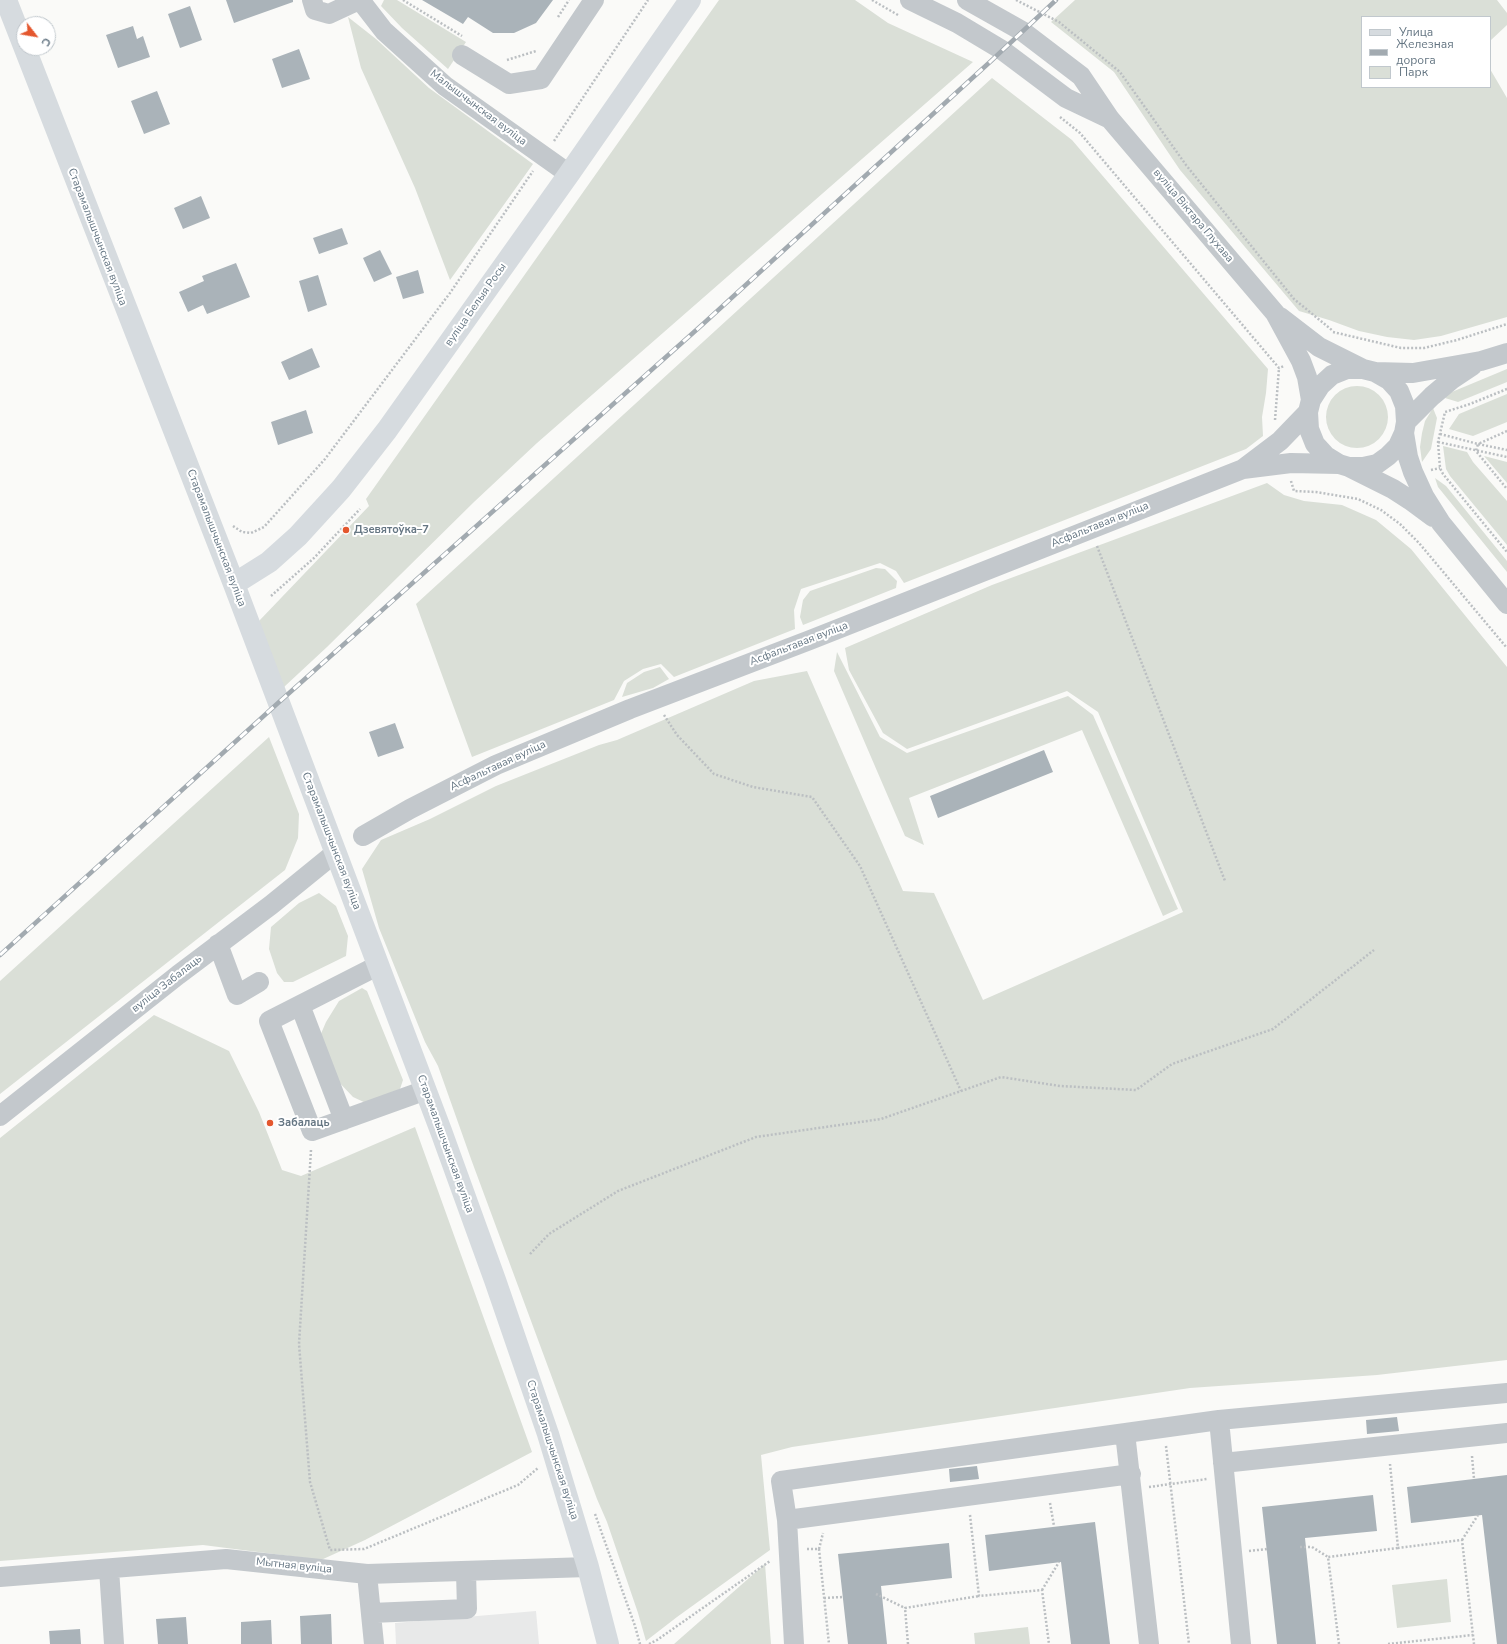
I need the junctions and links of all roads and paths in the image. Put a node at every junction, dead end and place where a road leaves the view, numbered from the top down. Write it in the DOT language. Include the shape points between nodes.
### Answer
graph roads {
  1 [pos="6,0"];
  2 [pos="312,0"];
  3 [pos="403,0"];
  4 [pos="569,0"];
  5 [pos="594,0"];
  6 [pos="648,0"];
  7 [pos="690,0"];
  8 [pos="872,0"];
  9 [pos="966,0"];
  10 [pos="1016,0"];
  11 [pos="362,2"];
  12 [pos="906,9"];
  13 [pos="556,19"];
  14 [pos="540,45"];
  15 [pos="462,55"];
  16 [pos="501,57"];
  17 [pos="1056,114"];
  18 [pos="1110,119"];
  19 [pos="543,156"];
  20 [pos="569,174"];
  21 [pos="1275,313"];
  22 [pos="1507,324"];
  23 [pos="1333,332"];
  24 [pos="1319,347"];
  25 [pos="1507,353"];
  26 [pos="1301,361"];
  27 [pos="1481,361"];
  28 [pos="1279,368"];
  29 [pos="1369,370"];
  30 [pos="1507,389"];
  31 [pos="1310,406"];
  32 [pos="1275,422"];
  33 [pos="1405,428"];
  34 [pos="1507,431"];
  35 [pos="1440,434"];
  36 [pos="1438,442"];
  37 [pos="1478,444"];
  38 [pos="1507,450"];
  39 [pos="1476,451"];
  40 [pos="1507,457"];
  41 [pos="1344,465"];
  42 [pos="1242,469"];
  43 [pos="1507,490"];
  44 [pos="1294,491"];
  45 [pos="360,509"];
  46 [pos="1441,523"];
  47 [pos="232,525"];
  48 [pos="1090,529"];
  49 [pos="1507,552"];
  50 [pos="234,584"];
  51 [pos="271,596"];
  52 [pos="1507,604"];
  53 [pos="1507,648"];
  54 [pos="654,700"];
  55 [pos="362,836"];
  56 [pos="335,853"];
  57 [pos="1225,881"];
  58 [pos="218,944"];
  59 [pos="1374,950"];
  60 [pos="377,966"];
  61 [pos="259,982"];
  62 [pos="300,1005"];
  63 [pos="426,1090"];
  64 [pos="961,1091"];
  65 [pos="0,1116"];
  66 [pos="344,1120"];
  67 [pos="312,1131"];
  68 [pos="530,1254"];
  69 [pos="1507,1393"];
  70 [pos="1218,1420"];
  71 [pos="1164,1428"];
  72 [pos="1125,1433"];
  73 [pos="1507,1433"];
  74 [pos="1471,1450"];
  75 [pos="555,1455"];
  76 [pos="1389,1459"];
  77 [pos="1223,1463"];
  78 [pos="1130,1474"];
  79 [pos="1474,1479"];
  80 [pos="970,1512"];
  81 [pos="1478,1515"];
  82 [pos="786,1520"];
  83 [pos="1462,1540"];
  84 [pos="1300,1547"];
  85 [pos="788,1548"];
  86 [pos="1398,1548"];
  87 [pos="819,1549"];
  88 [pos="1267,1549"];
  89 [pos="1243,1551"];
  90 [pos="1328,1558"];
  91 [pos="1059,1562"];
  92 [pos="588,1567"];
  93 [pos="108,1569"];
  94 [pos="466,1572"];
  95 [pos="367,1574"];
  96 [pos="0,1577"];
  97 [pos="1042,1590"];
  98 [pos="876,1594"];
  99 [pos="979,1596"];
  100 [pos="843,1597"];
  101 [pos="824,1598"];
  102 [pos="905,1608"];
  103 [pos="371,1613"];
  104 [pos="635,1626"];
  105 [pos="1473,1635"];
  106 [pos="657,1642"];
  107 [pos="114,1644"];
  108 [pos="374,1644"];
  109 [pos="608,1644"];
  110 [pos="640,1644"];
  111 [pos="649,1644"];
  112 [pos="794,1644"];
  113 [pos="829,1644"];
  114 [pos="908,1644"];
  115 [pos="1049,1644"];
  116 [pos="1149,1644"];
  117 [pos="1189,1644"];
  118 [pos="1241,1644"];
  119 [pos="1338,1644"];
  120 [pos="1388,1644"];
  121 [pos="1474,1644"];
  1 -- 50 [label="main road, Старамалышчынская вуліца"];
  2 -- 11 [label="street" via="315,10 328,14"];
  3 -- 15 [label="path" via="470,41"];
  4 -- 13 [label="path"];
  5 -- 15 [label="street" via="541,79 509,84"];
  6 -- 19 [label="path"];
  7 -- 20 [label="main road, вуліца Белыя Росы"];
  8 -- 12 [label="path"];
  9 -- 18 [label="street, вуліца Віктара Глухава" via="1022,31 1081,76"];
  10 -- 23 [label="path" via="1059,22 1120,72 1186,165 1294,299"];
  11 -- 19 [label="street, Малышчынская вуліца" via="384,31 445,86"];
  12 -- 18 [label="street, вуліца Віктара Глухава" via="957,23 1002,50 1066,98"];
  14 -- 16 [label="path" via="536,51 507,60"];
  17 -- 28 [label="path" via="1080,133"];
  18 -- 21 [label="street, вуліца Віктара Глухава"];
  19 -- 20 [label="street, Малышчынская вуліца"];
  19 -- 47 [label="path" via="450,294 325,459 264,527 251,533 242,532"];
  20 -- 50 [label="main road, вуліца Белыя Росы" via="387,430 341,489 298,536 269,562"];
  21 -- 24 [label="street, вуліца Віктара Глухава"];
  21 -- 26 [label="street, вуліца Віктара Глухава"];
  22 -- 23 [label="path" via="1424,348 1401,348"];
  23 -- 24 [label="path"];
  24 -- 29 [label="street, вуліца Віктара Глухава"];
  25 -- 27 [label="street"];
  26 -- 28 [label="path"];
  26 -- 31 [label="street, вуліца Віктара Глухава" via="1307,377"];
  27 -- 29 [label="street" via="1413,373"];
  27 -- 33 [label="street" via="1441,388"];
  28 -- 32 [label="path"];
  29 -- 31 [label="street" via="1347,369 1332,375 1320,386"];
  29 -- 33 [label="street" via="1389,380 1399,392 1405,406"];
  30 -- 35 [label="path" via="1445,412"];
  31 -- 41 [label="street" via="1309,429 1315,444 1326,456"];
  31 -- 42 [label="street" via="1280,441"];
  33 -- 41 [label="street" via="1398,446 1376,464 1363,467"];
  33 -- 46 [label="street" via="1408,457 1413,472"];
  34 -- 37 [label="path"];
  35 -- 36 [label="path"];
  35 -- 37 [label="path"];
  36 -- 39 [label="path"];
  36 -- 49 [label="path" via="1440,468 1443,474"];
  37 -- 38 [label="path"];
  37 -- 39 [label="path"];
  39 -- 40 [label="path"];
  39 -- 43 [label="path"];
  41 -- 42 [label="street" via="1291,464"];
  41 -- 46 [label="street" via="1404,496"];
  42 -- 48 [label="street, Асфальтавая вуліца"];
  44 -- 53 [label="path" via="1358,499 1381,510 1400,524"];
  45 -- 51 [label="path" via="314,558"];
  46 -- 52 [label="street"];
  48 -- 54 [label="street, Асфальтавая вуліца"];
  48 -- 57 [label="path"];
  50 -- 56 [label="main road, Старамалышчынская вуліца"];
  54 -- 55 [label="street, Асфальтавая вуліца" via="496,765"];
  54 -- 64 [label="path" via="677,735 714,774 753,787 812,797 860,866"];
  56 -- 58 [label="street, вуліца Забалаць"];
  56 -- 60 [label="main road, Старамалышчынская вуліца"];
  58 -- 61 [label="street" via="237,995"];
  58 -- 65 [label="street, вуліца Забалаць"];
  59 -- 64 [label="path" via="1273,1029 1172,1064 1136,1090 1060,1086 1000,1077"];
  60 -- 62 [label="street"];
  60 -- 63 [label="main road, Старамалышчынская вуліца"];
  62 -- 66 [label="street"];
  62 -- 67 [label="street" via="269,1021"];
  63 -- 66 [label="street"];
  63 -- 75 [label="main road, Старамалышчынская вуліца" via="496,1280"];
  64 -- 68 [label="path" via="881,1119 756,1137 618,1191 549,1234"];
  66 -- 67 [label="street"];
  67 -- 75 [label="path" via="299,1344 310,1482 330,1550 364,1549 518,1485"];
  69 -- 70 [label="street"];
  70 -- 71 [label="street"];
  70 -- 77 [label="street"];
  71 -- 72 [label="street"];
  71 -- 117 [label="path"];
  72 -- 78 [label="street"];
  72 -- 82 [label="street" via="781,1481"];
  73 -- 77 [label="street"];
  74 -- 79 [label="path"];
  75 -- 92 [label="main road, Старамалышчынская вуліца"];
  76 -- 86 [label="path"];
  77 -- 118 [label="street"];
  78 -- 82 [label="street"];
  78 -- 116 [label="street"];
  80 -- 99 [label="path"];
  81 -- 83 [label="path"];
  82 -- 85 [label="street"];
  83 -- 86 [label="path"];
  83 -- 105 [label="path"];
  84 -- 90 [label="path" via="1312,1547"];
  85 -- 106 [label="path"];
  85 -- 112 [label="street"];
  86 -- 90 [label="path"];
  87 -- 101 [label="path"];
  88 -- 89 [label="path"];
  90 -- 119 [label="path"];
  91 -- 97 [label="path"];
  92 -- 94 [label="street, Мытная вуліца"];
  92 -- 109 [label="main road, Старамалышчынская вуліца"];
  93 -- 95 [label="street, Мытная вуліца" via="226,1559"];
  93 -- 96 [label="street, Мытная вуліца"];
  93 -- 107 [label="street"];
  94 -- 95 [label="street, Мытная вуліца"];
  94 -- 103 [label="street" via="467,1609"];
  95 -- 103 [label="street"];
  97 -- 99 [label="path"];
  97 -- 115 [label="path"];
  98 -- 102 [label="path"];
  99 -- 102 [label="path"];
  100 -- 101 [label="path"];
  101 -- 113 [label="path"];
  102 -- 114 [label="path"];
  103 -- 108 [label="street"];
  104 -- 110 [label="path"];
  105 -- 120 [label="path"];
  105 -- 121 [label="path"];
  106 -- 111 [label="path"];
}
